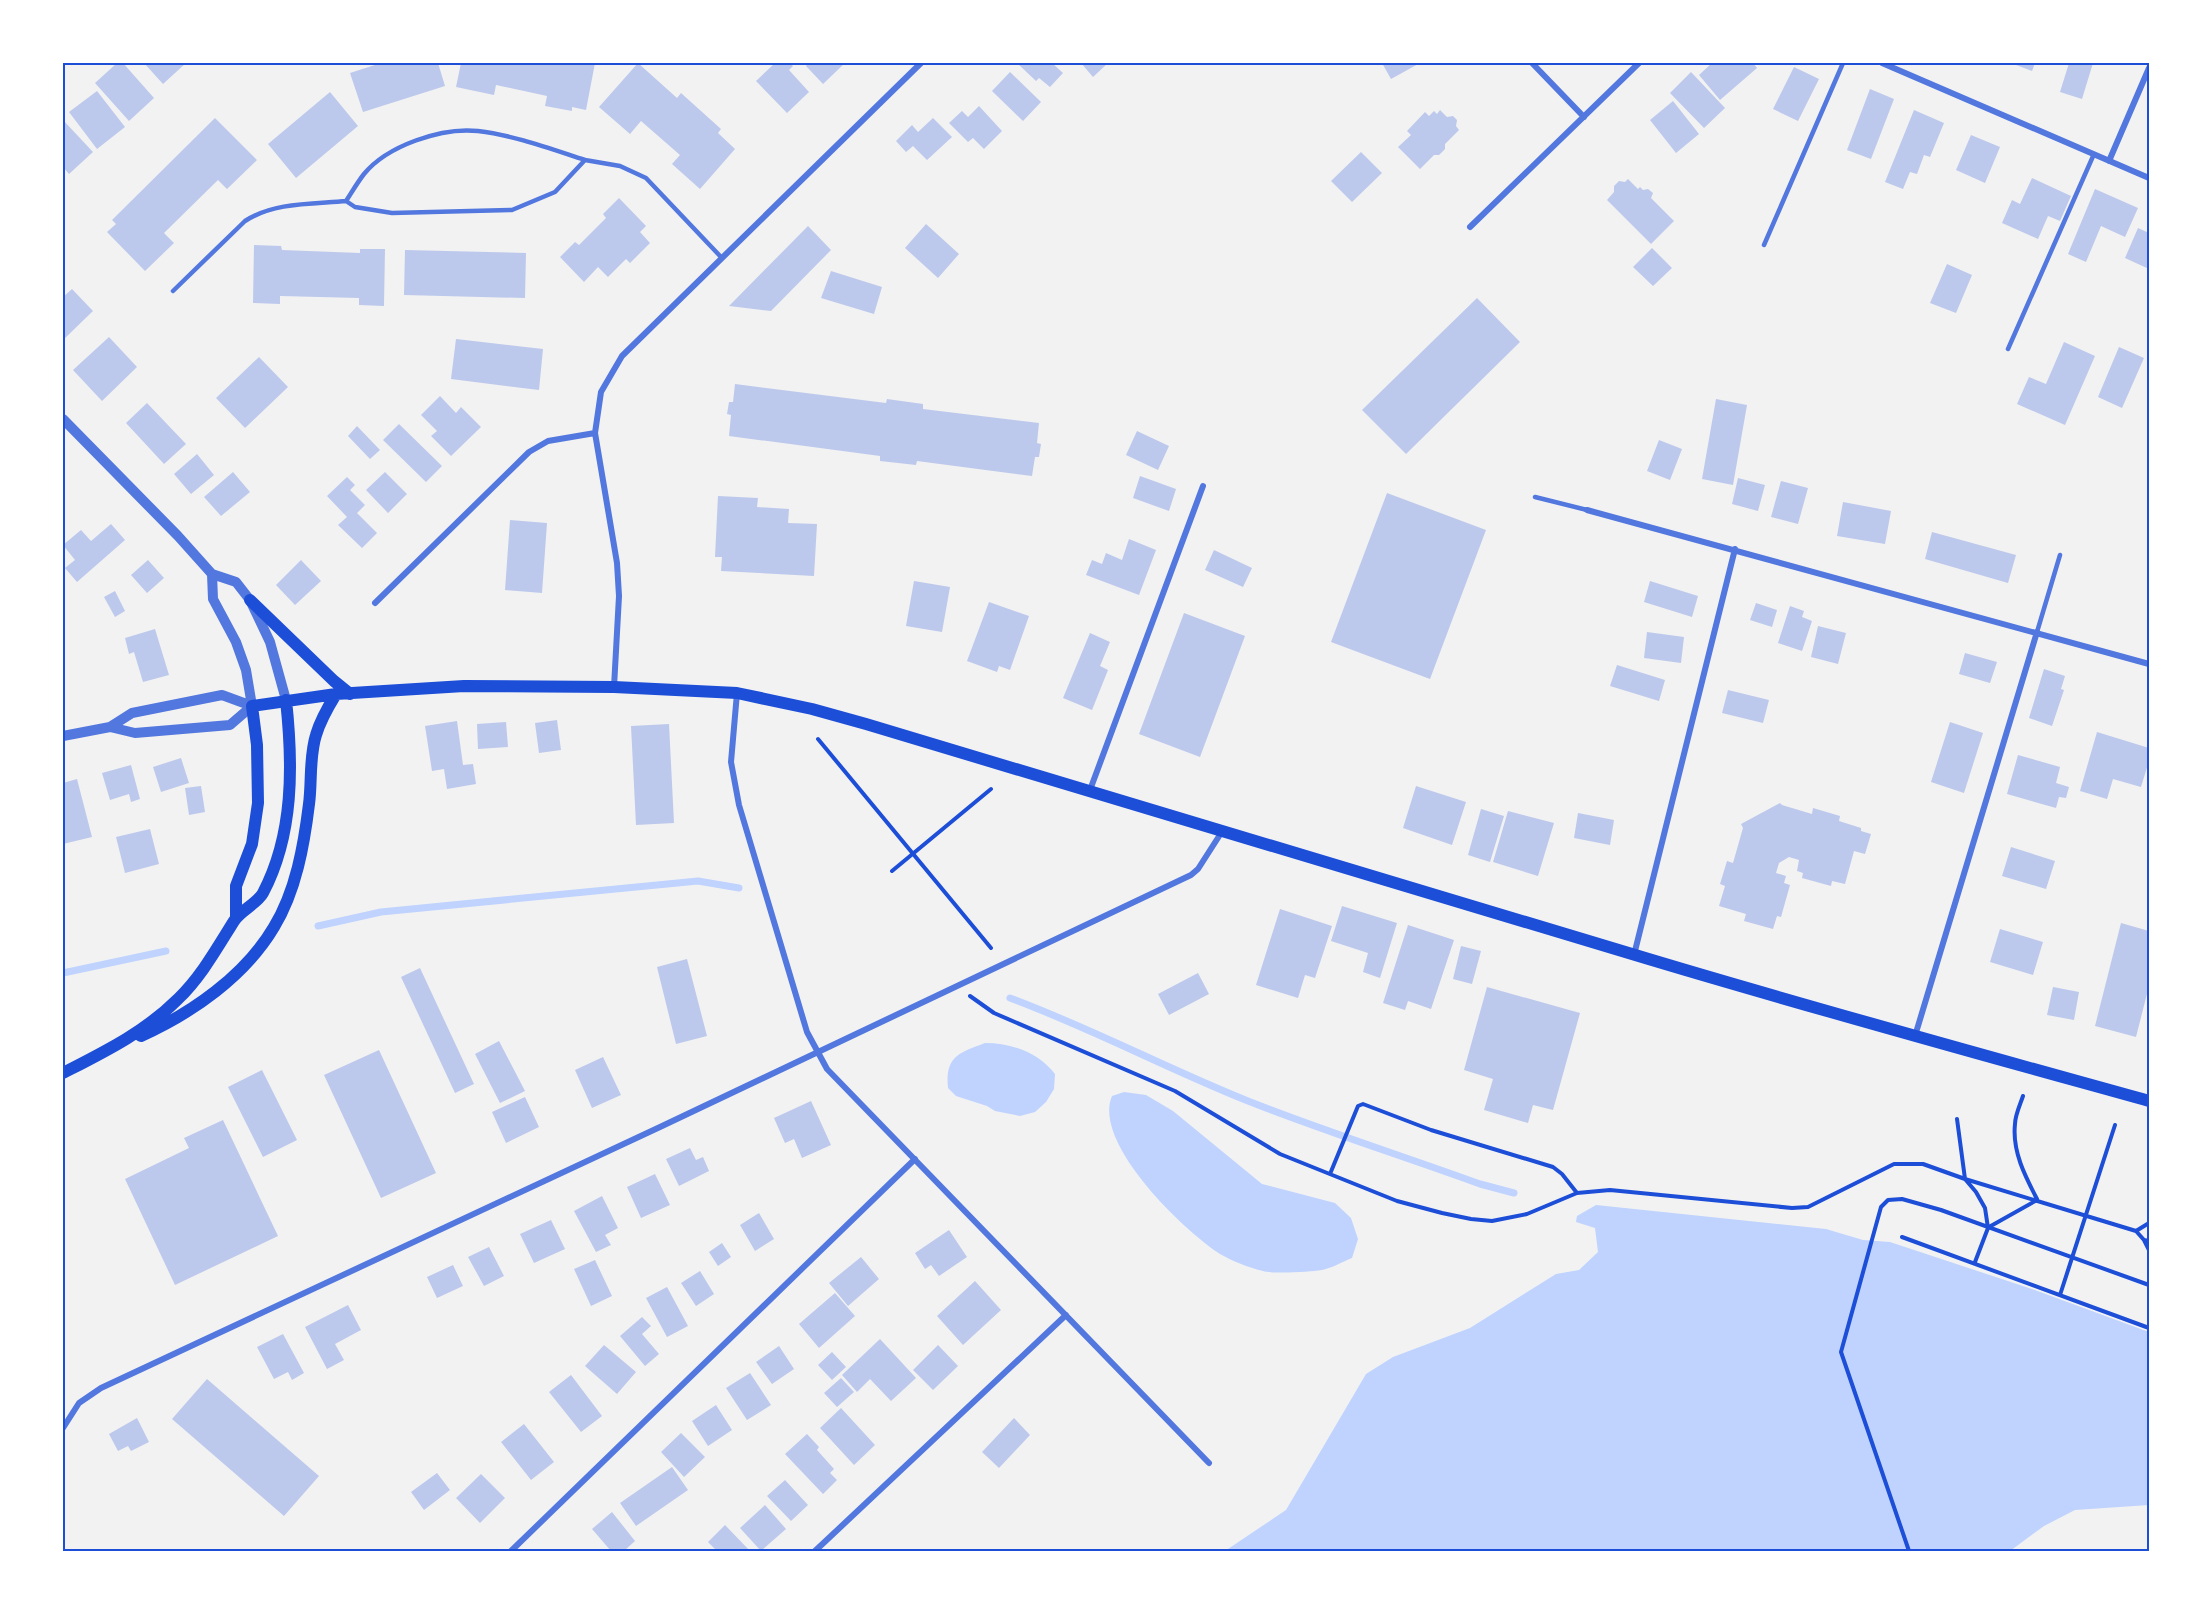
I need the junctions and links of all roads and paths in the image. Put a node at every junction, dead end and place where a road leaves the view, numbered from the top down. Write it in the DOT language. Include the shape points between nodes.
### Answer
graph roads {
  1 [pos="921,63"];
  2 [pos="1532,63"];
  3 [pos="1639,63"];
  4 [pos="1843,63"];
  5 [pos="1882,63"];
  6 [pos="2149,68"];
  7 [pos="1584,117"];
  8 [pos="2094,154"];
  9 [pos="585,160"];
  10 [pos="2109,161"];
  11 [pos="2149,178"];
  12 [pos="346,201"];
  13 [pos="1470,227"];
  14 [pos="1764,245"];
  15 [pos="722,257"];
  16 [pos="173,291"];
  17 [pos="2008,349"];
  18 [pos="63,419"];
  19 [pos="595,433"];
  20 [pos="1203,486"];
  21 [pos="1535,497"];
  22 [pos="1587,510"];
  23 [pos="1735,549"];
  24 [pos="2060,555"];
  25 [pos="212,574"];
  26 [pos="250,600"];
  27 [pos="375,603"];
  28 [pos="2037,632"];
  29 [pos="2149,664"];
  30 [pos="614,687"];
  31 [pos="350,693"];
  32 [pos="737,693"];
  33 [pos="336,694"];
  34 [pos="286,700"];
  35 [pos="252,706"];
  36 [pos="110,727"];
  37 [pos="63,736"];
  38 [pos="818,739"];
  39 [pos="991,789"];
  40 [pos="1090,790"];
  41 [pos="1223,830"];
  42 [pos="913,854"];
  43 [pos="892,871"];
  44 [pos="236,918"];
  45 [pos="991,948"];
  46 [pos="1634,955"];
  47 [pos="957,987"];
  48 [pos="1915,1036"];
  49 [pos="107,1051"];
  50 [pos="817,1053"];
  51 [pos="63,1073"];
  52 [pos="2023,1096"];
  53 [pos="2149,1101"];
  54 [pos="1957,1119"];
  55 [pos="2115,1125"];
  56 [pos="915,1159"];
  57 [pos="1330,1174"];
  58 [pos="1965,1179"];
  59 [pos="1577,1193"];
  60 [pos="2038,1200"];
  61 [pos="2087,1215"];
  62 [pos="2149,1223"];
  63 [pos="1988,1228"];
  64 [pos="2136,1231"];
  65 [pos="1902,1237"];
  66 [pos="2147,1240"];
  67 [pos="2149,1250"];
  68 [pos="2073,1258"];
  69 [pos="1976,1262"];
  70 [pos="2149,1285"];
  71 [pos="2060,1295"];
  72 [pos="1066,1316"];
  73 [pos="2149,1328"];
  74 [pos="63,1428"];
  75 [pos="1209,1463"];
  76 [pos="511,1551"];
  77 [pos="815,1551"];
  78 [pos="1909,1551"];
  1 -- 15 [label="street"];
  2 -- 7 [label="street"];
  3 -- 7 [label="street"];
  4 -- 14 [label="lane"];
  5 -- 8 [label="street"];
  6 -- 10 [label="street"];
  7 -- 13 [label="street"];
  8 -- 10 [label="street"];
  8 -- 17 [label="lane"];
  9 -- 12 [label="lane" via="555,192 512,210 392,213 355,207"];
  9 -- 12 [label="lane" via="477,131 447,132 392,151 365,173"];
  9 -- 15 [label="lane" via="620,166 646,178"];
  10 -- 11 [label="street"];
  12 -- 16 [label="lane" via="259,212 245,220"];
  15 -- 19 [label="street" via="622,356 600,392"];
  18 -- 25 [label="street"];
  19 -- 27 [label="street" via="548,441 529,452"];
  19 -- 30 [label="street" via="617,563"];
  20 -- 40 [label="street"];
  21 -- 22 [label="lane"];
  22 -- 23 [label="street"];
  23 -- 28 [label="street"];
  23 -- 46 [label="street"];
  24 -- 28 [label="lane"];
  25 -- 26 [label="street" via="236,582"];
  25 -- 35 [label="street" via="213,599 236,642"];
  26 -- 31 [label="main road"];
  26 -- 34 [label="street" via="270,642"];
  28 -- 29 [label="street"];
  28 -- 48 [label="street"];
  30 -- 31 [label="main road" via="464,686"];
  30 -- 32 [label="main road"];
  31 -- 33 [label="main road"];
  32 -- 40 [label="main road" via="812,709"];
  32 -- 50 [label="street" via="730,762 739,805 804,1023"];
  33 -- 34 [label="main road"];
  33 -- 49 [label="main road" via="315,737 301,855 274,927 244,965 208,996 166,1025"];
  34 -- 35 [label="main road"];
  34 -- 44 [label="main road" via="289,804 280,850 262,895"];
  35 -- 36 [label="street" via="222,695 132,713"];
  35 -- 36 [label="street" via="230,725 135,733"];
  35 -- 44 [label="main road" via="258,803 252,844 236,886"];
  36 -- 37 [label="street"];
  38 -- 42 [label="path"];
  39 -- 42 [label="path"];
  40 -- 41 [label="main road"];
  41 -- 46 [label="main road"];
  41 -- 47 [label="street" via="1191,875"];
  42 -- 43 [label="path"];
  42 -- 45 [label="path"];
  44 -- 49 [label="main road" via="179,999"];
  46 -- 48 [label="main road"];
  47 -- 50 [label="street"];
  47 -- 57 [label="path" via="994,1013 1175,1091 1280,1154"];
  48 -- 53 [label="main road"];
  49 -- 51 [label="main road"];
  50 -- 56 [label="street" via="827,1069"];
  50 -- 74 [label="street" via="101,1388 79,1403"];
  52 -- 60 [label="path" via="2014,1124 2017,1151 2023,1173"];
  54 -- 58 [label="path"];
  55 -- 61 [label="path"];
  56 -- 72 [label="street"];
  56 -- 76 [label="street"];
  57 -- 59 [label="path" via="1397,1201 1492,1221 1527,1214"];
  57 -- 59 [label="path" via="1350,1121 1363,1104 1431,1130 1553,1167"];
  58 -- 59 [label="path" via="1923,1164 1894,1164 1808,1207 1792,1209 1610,1190"];
  58 -- 60 [label="path"];
  58 -- 63 [label="path" via="1985,1208"];
  60 -- 61 [label="path"];
  60 -- 63 [label="path"];
  61 -- 64 [label="path"];
  61 -- 68 [label="path"];
  62 -- 64 [label="path"];
  63 -- 68 [label="path"];
  63 -- 69 [label="path"];
  63 -- 78 [label="path" via="1902,1199 1888,1200 1881,1207 1841,1352"];
  64 -- 66 [label="path"];
  65 -- 69 [label="path"];
  66 -- 67 [label="path"];
  68 -- 70 [label="path"];
  68 -- 71 [label="path"];
  69 -- 71 [label="path"];
  71 -- 73 [label="path"];
  72 -- 75 [label="street"];
  72 -- 77 [label="street"];
}
